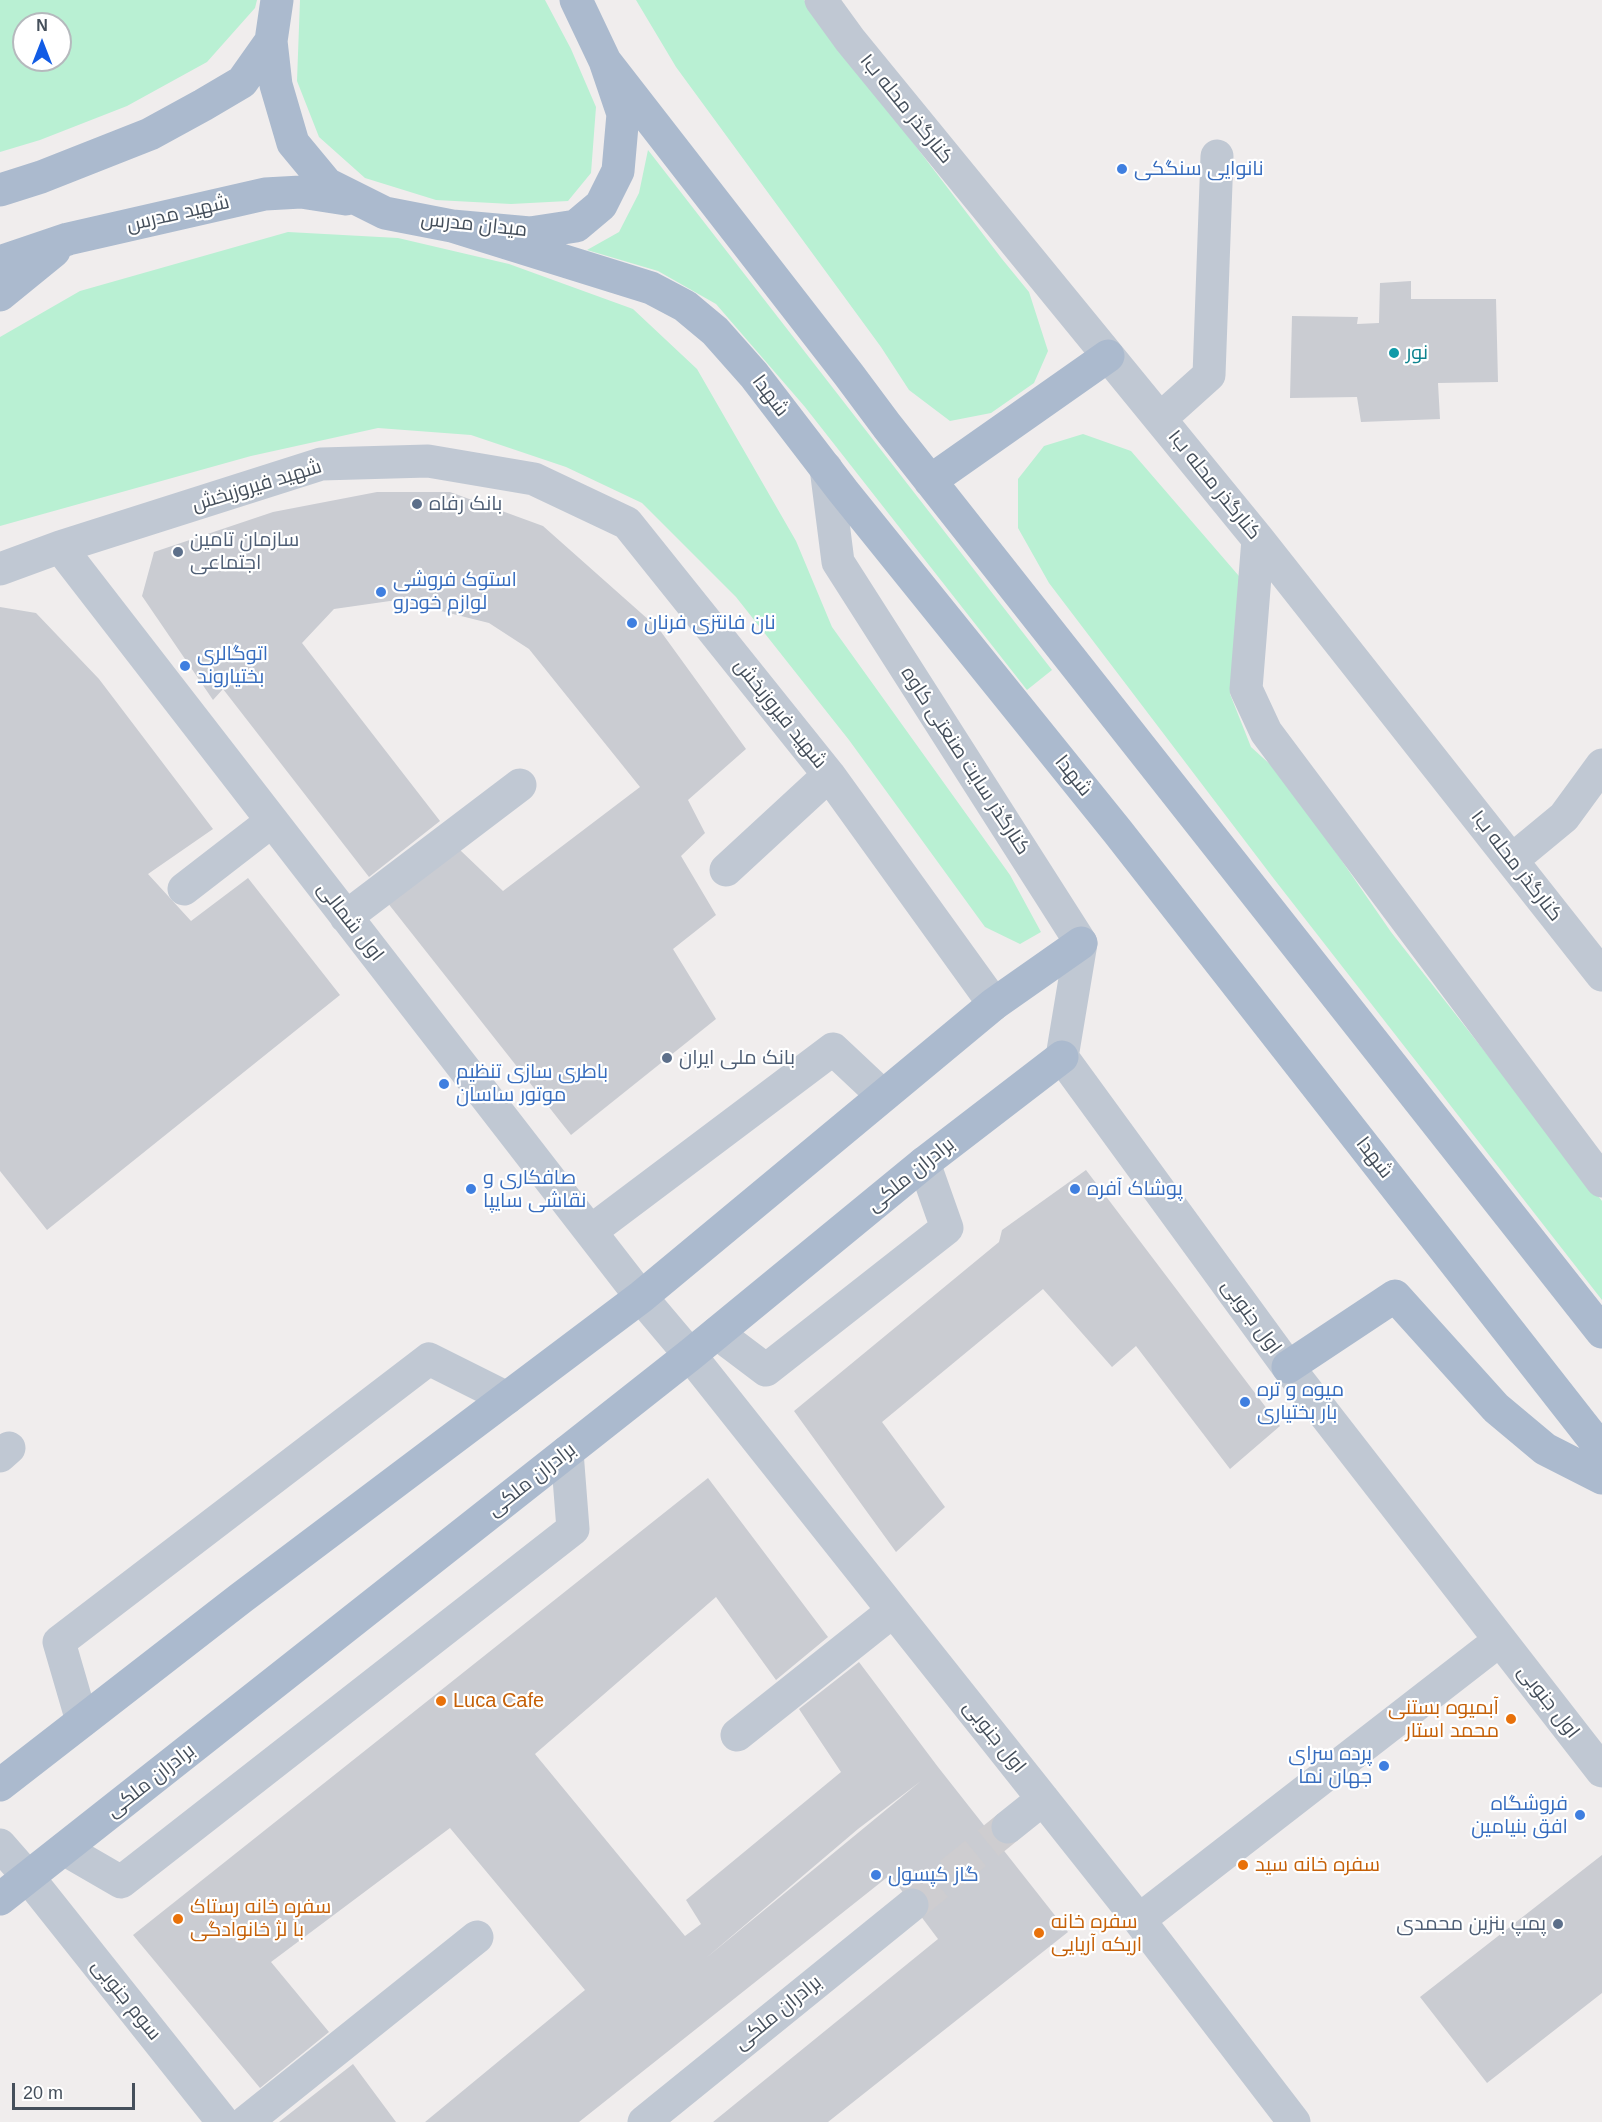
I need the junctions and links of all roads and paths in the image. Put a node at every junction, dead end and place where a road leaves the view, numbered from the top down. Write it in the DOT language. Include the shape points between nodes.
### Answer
graph roads {
  1 [pos="277,0"];
  2 [pos="576,0"];
  3 [pos="821,0"];
  4 [pos="271,41"];
  5 [pos="605,61"];
  6 [pos="1217,156"];
  7 [pos="0,190"];
  8 [pos="360,201"];
  9 [pos="452,226"];
  10 [pos="68,239"];
  11 [pos="0,262"];
  12 [pos="0,295"];
  13 [pos="1108,356"];
  14 [pos="1160,420"];
  15 [pos="826,468"];
  16 [pos="930,481"];
  17 [pos="1258,539"];
  18 [pos="60,547"];
  19 [pos="0,569"];
  20 [pos="1602,765"];
  21 [pos="829,775"];
  22 [pos="520,785"];
  23 [pos="272,821"];
  24 [pos="1512,860"];
  25 [pos="726,870"];
  26 [pos="184,889"];
  27 [pos="346,917"];
  28 [pos="1081,943"];
  29 [pos="1602,975"];
  30 [pos="994,1004"];
  31 [pos="1062,1057"];
  32 [pos="882,1095"];
  33 [pos="924,1163"];
  34 [pos="1602,1181"];
  35 [pos="591,1232"];
  36 [pos="641,1297"];
  37 [pos="1602,1332"];
  38 [pos="717,1334"];
  39 [pos="690,1355"];
  40 [pos="1288,1367"];
  41 [pos="507,1398"];
  42 [pos="1602,1450"];
  43 [pos="567,1452"];
  44 [pos="1602,1478"];
  45 [pos="893,1611"];
  46 [pos="1500,1640"];
  47 [pos="82,1721"];
  48 [pos="737,1735"];
  49 [pos="1602,1771"];
  50 [pos="0,1785"];
  51 [pos="1043,1799"];
  52 [pos="1008,1827"];
  53 [pos="0,1845"];
  54 [pos="64,1849"];
  55 [pos="28,1877"];
  56 [pos="0,1899"];
  57 [pos="912,1905"];
  58 [pos="1139,1920"];
  59 [pos="477,1937"];
  60 [pos="223,2122"];
  61 [pos="246,2122"];
  62 [pos="644,2122"];
  63 [pos="1294,2122"];
  1 -- 4 [label="main road, میدان مدرس"];
  2 -- 5 [label="main road, میدان مدرس"];
  3 -- 13 [label="street, کنارگذر محله ب۱"];
  4 -- 7 [label="main road" via="243,81 203,105 150,134"];
  4 -- 8 [label="main road, میدان مدرس" via="276,85 293,143 327,184"];
  5 -- 9 [label="main road, میدان مدرس" via="624,114 618,171 601,205 576,226 530,233"];
  5 -- 16 [label="main road"];
  6 -- 14 [label="street" via="1209,375"];
  8 -- 9 [label="main road, میدان مدرس" via="385,213"];
  8 -- 10 [label="main road, شهید مدرس" via="301,192 265,194"];
  9 -- 15 [label="main road, شهدا" via="651,288 685,306 715,331 754,375"];
  10 -- 11 [label="main road, شهید مدرس"];
  10 -- 12 [label="main road"];
  13 -- 14 [label="street, کنارگذر محله ب۱"];
  13 -- 16 [label="main road"];
  14 -- 17 [label="street, کنارگذر محله ب۱"];
  15 -- 28 [label="street, کنارگذر سایت صنعتی کاوه" via="838,562"];
  15 -- 42 [label="main road, شهدا" via="1118,832"];
  16 -- 37 [label="main road"];
  17 -- 24 [label="street, کنارگذر محله ب۱"];
  17 -- 34 [label="street" via="1246,689 1266,732"];
  18 -- 19 [label="street, شهید فیروزبخش"];
  18 -- 21 [label="street, شهید فیروزبخش" via="321,464 428,461 534,479 627,523"];
  18 -- 23 [label="street, اول شمالی"];
  20 -- 24 [label="street" via="1564,817"];
  21 -- 25 [label="street"];
  21 -- 30 [label="street, شهید فیروزبخش"];
  22 -- 27 [label="street"];
  23 -- 26 [label="street"];
  23 -- 27 [label="street, اول شمالی"];
  24 -- 29 [label="street, کنارگذر محله ب۱"];
  27 -- 35 [label="street, اول شمالی"];
  28 -- 30 [label="main road"];
  28 -- 31 [label="street"];
  30 -- 32 [label="main road"];
  31 -- 33 [label="main road, برادران ملکی"];
  31 -- 40 [label="street, اول جنوبی"];
  32 -- 35 [label="street" via="833,1048"];
  32 -- 36 [label="main road"];
  33 -- 38 [label="main road, برادران ملکی"];
  33 -- 38 [label="street" via="947,1228 766,1370"];
  35 -- 36 [label="street, اول شمالی"];
  36 -- 39 [label="street, اول شمالی"];
  36 -- 41 [label="main road"];
  38 -- 39 [label="main road, برادران ملکی"];
  39 -- 43 [label="main road, برادران ملکی"];
  39 -- 45 [label="street, اول جنوبی"];
  40 -- 44 [label="main road" via="1395,1296 1496,1408 1545,1449"];
  40 -- 46 [label="street, اول جنوبی"];
  41 -- 47 [label="main road"];
  41 -- 47 [label="street" via="429,1359 59,1641"];
  43 -- 54 [label="main road, برادران ملکی"];
  43 -- 54 [label="street" via="573,1529 122,1882"];
  45 -- 48 [label="street"];
  45 -- 51 [label="street, اول جنوبی"];
  46 -- 49 [label="street, اول جنوبی"];
  46 -- 58 [label="street"];
  47 -- 50 [label="main road"];
  51 -- 52 [label="street"];
  51 -- 58 [label="street, اول جنوبی"];
  53 -- 55 [label="street, سوم جنوبی"];
  54 -- 55 [label="main road, برادران ملکی"];
  55 -- 56 [label="main road, برادران ملکی"];
  55 -- 60 [label="street, سوم جنوبی"];
  57 -- 62 [label="street, برادران ملکی"];
  58 -- 63 [label="street, اول جنوبی"];
  59 -- 61 [label="street"];
}
